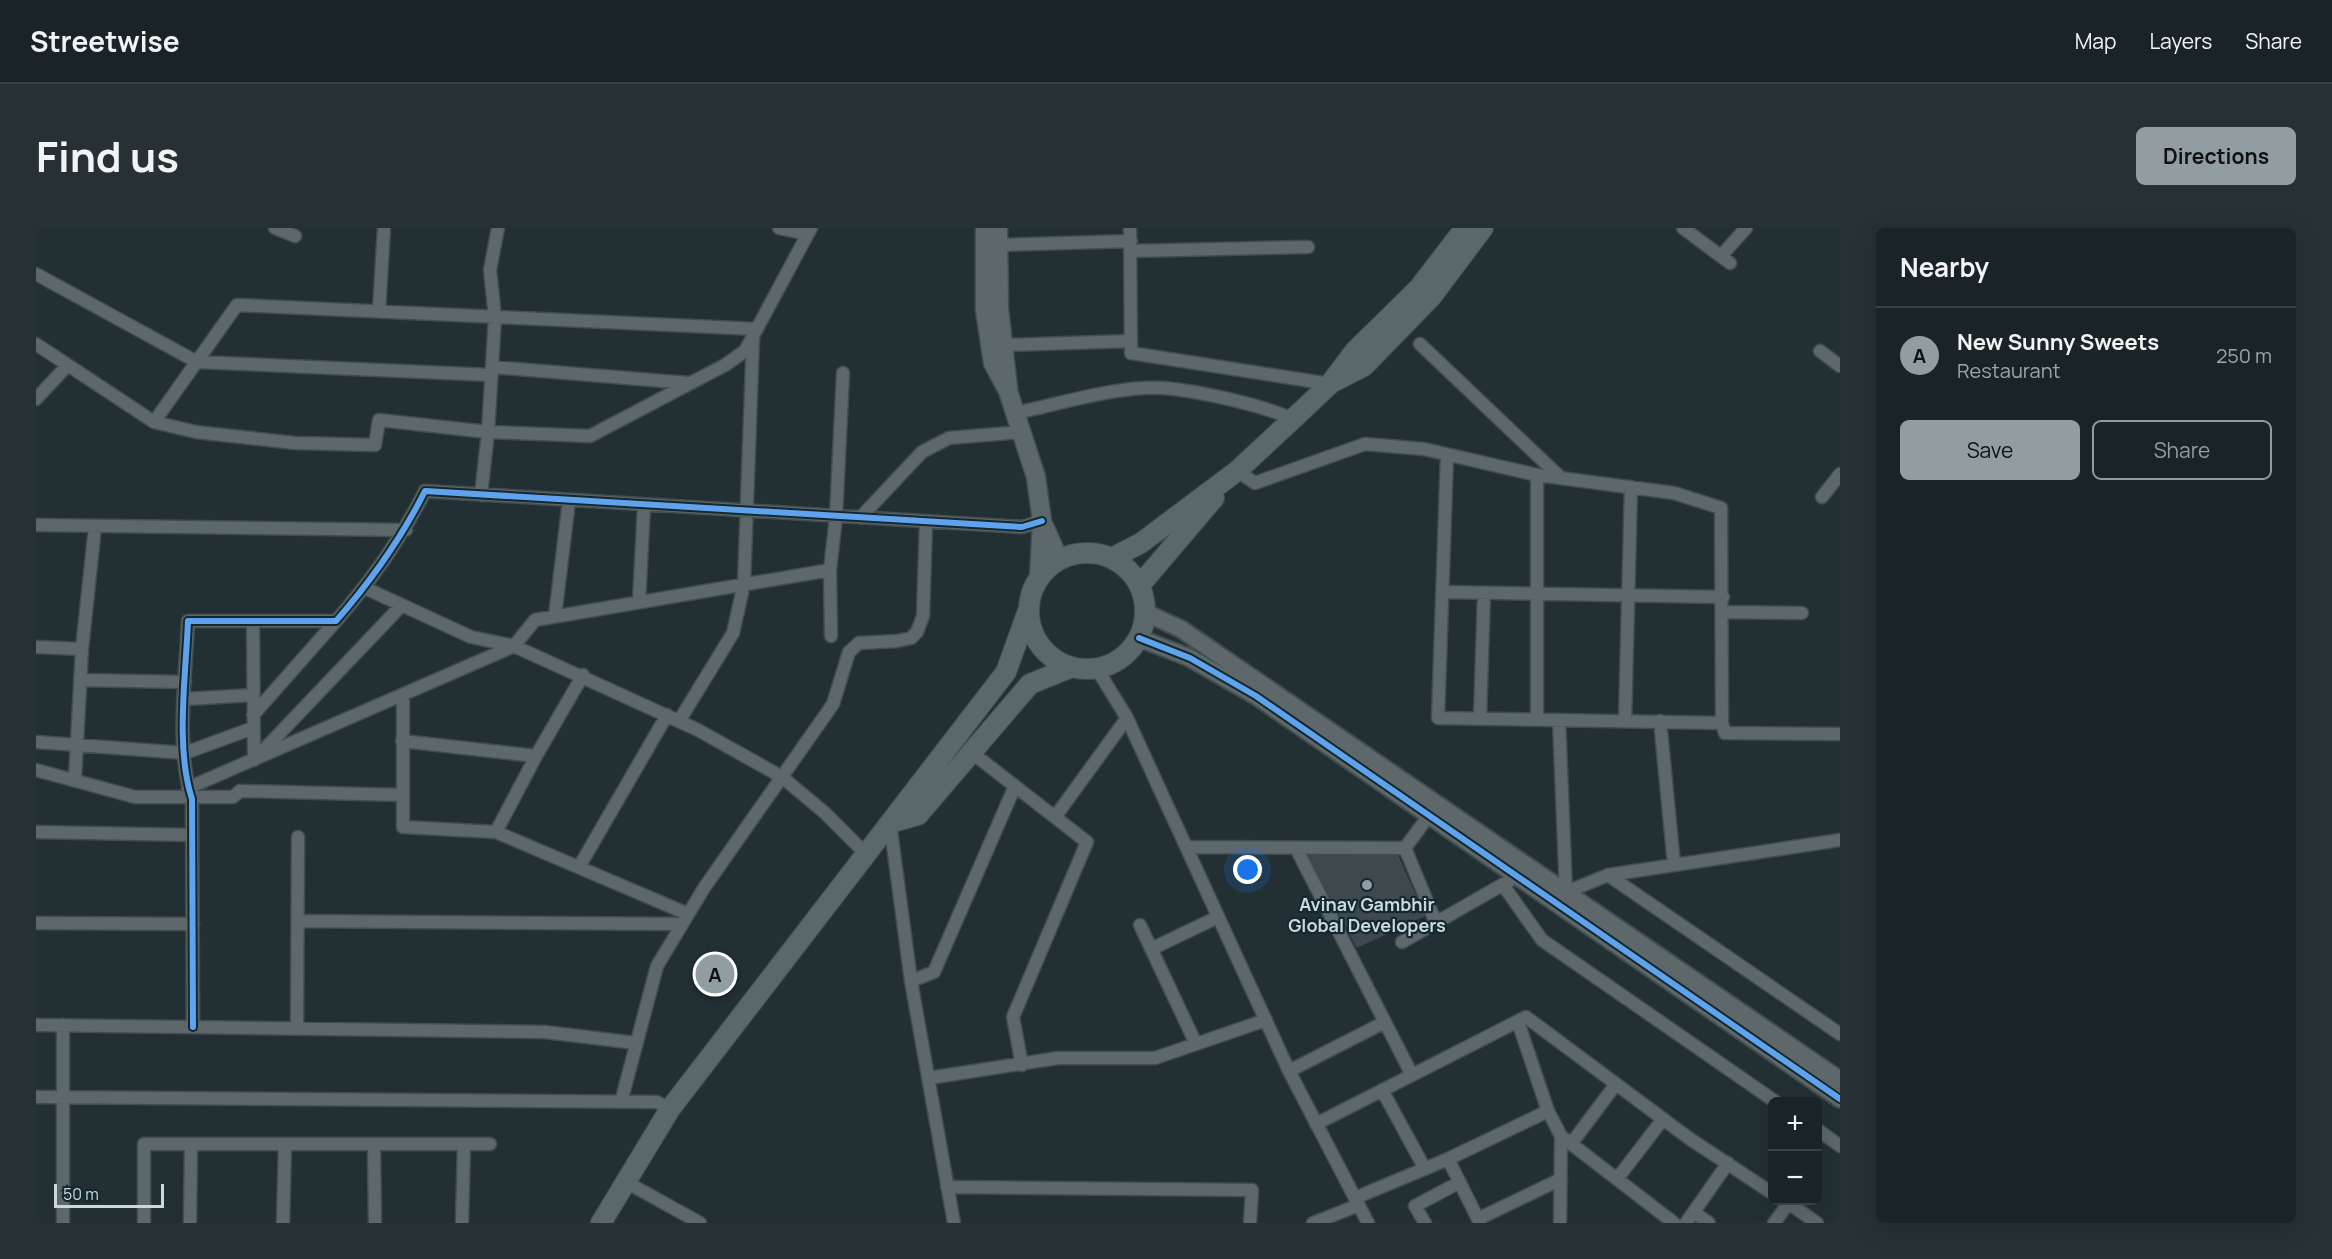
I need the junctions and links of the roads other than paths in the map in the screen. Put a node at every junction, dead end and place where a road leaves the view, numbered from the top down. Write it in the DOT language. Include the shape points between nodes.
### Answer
graph roads {
  1 [pos="275,228"];
  2 [pos="384,228"];
  3 [pos="498,228"];
  4 [pos="779,228"];
  5 [pos="985,228"];
  6 [pos="1465,228"];
  7 [pos="1483,228"];
  8 [pos="1683,228"];
  9 [pos="1746,228"];
  10 [pos="809,231"];
  11 [pos="295,236"];
  12 [pos="998,236"];
  13 [pos="1131,240"];
  14 [pos="1308,247"];
  15 [pos="36,274"];
  16 [pos="379,311"];
  17 [pos="495,317"];
  18 [pos="755,333"];
  19 [pos="1131,341"];
  20 [pos="36,344"];
  21 [pos="1420,344"];
  22 [pos="1005,345"];
  23 [pos="1820,351"];
  24 [pos="197,362"];
  25 [pos="67,366"];
  26 [pos="1840,366"];
  27 [pos="492,371"];
  28 [pos="843,373"];
  29 [pos="690,384"];
  30 [pos="1330,384"];
  31 [pos="1008,391"];
  32 [pos="36,399"];
  33 [pos="1015,413"];
  34 [pos="1293,419"];
  35 [pos="154,422"];
  36 [pos="488,432"];
  37 [pos="1022,432"];
  38 [pos="1447,455"];
  39 [pos="1237,471"];
  40 [pos="1840,474"];
  41 [pos="1537,475"];
  42 [pos="1561,478"];
  43 [pos="1631,487"];
  44 [pos="480,495"];
  45 [pos="1822,497"];
  46 [pos="570,501"];
  47 [pos="645,506"];
  48 [pos="748,512"];
  49 [pos="836,517"];
  50 [pos="860,518"];
  51 [pos="1042,521"];
  52 [pos="926,522"];
  53 [pos="36,525"];
  54 [pos="95,527"];
  55 [pos="406,530"];
  56 [pos="1112,558"];
  57 [pos="1059,560"];
  58 [pos="830,570"];
  59 [pos="1039,578"];
  60 [pos="744,584"];
  61 [pos="1140,585"];
  62 [pos="365,588"];
  63 [pos="1443,592"];
  64 [pos="1484,593"];
  65 [pos="1537,594"];
  66 [pos="1629,595"];
  67 [pos="1723,597"];
  68 [pos="639,602"];
  69 [pos="402,605"];
  70 [pos="1029,608"];
  71 [pos="1723,612"];
  72 [pos="1146,613"];
  73 [pos="1802,613"];
  74 [pos="555,616"];
  75 [pos="253,621"];
  76 [pos="336,621"];
  77 [pos="831,636"];
  78 [pos="1139,638"];
  79 [pos="514,646"];
  80 [pos="36,647"];
  81 [pos="82,649"];
  82 [pos="1072,667"];
  83 [pos="1097,669"];
  84 [pos="583,675"];
  85 [pos="80,680"];
  86 [pos="185,682"];
  87 [pos="254,695"];
  88 [pos="403,695"];
  89 [pos="185,699"];
  90 [pos="254,715"];
  91 [pos="673,718"];
  92 [pos="1127,718"];
  93 [pos="1480,718"];
  94 [pos="1537,719"];
  95 [pos="1558,720"];
  96 [pos="1625,721"];
  97 [pos="1660,721"];
  98 [pos="1722,723"];
  99 [pos="254,728"];
  100 [pos="1840,734"];
  101 [pos="402,741"];
  102 [pos="36,742"];
  103 [pos="77,745"];
  104 [pos="971,752"];
  105 [pos="185,753"];
  106 [pos="536,756"];
  107 [pos="254,760"];
  108 [pos="36,770"];
  109 [pos="782,777"];
  110 [pos="75,779"];
  111 [pos="1015,786"];
  112 [pos="190,793"];
  113 [pos="403,795"];
  114 [pos="1434,809"];
  115 [pos="1054,817"];
  116 [pos="890,824"];
  117 [pos="36,832"];
  118 [pos="496,832"];
  119 [pos="192,835"];
  120 [pos="297,837"];
  121 [pos="1840,840"];
  122 [pos="1186,847"];
  123 [pos="1296,848"];
  124 [pos="1404,848"];
  125 [pos="865,853"];
  126 [pos="1674,864"];
  127 [pos="579,867"];
  128 [pos="1608,875"];
  129 [pos="1516,876"];
  130 [pos="1566,892"];
  131 [pos="1550,899"];
  132 [pos="1218,917"];
  133 [pos="685,919"];
  134 [pos="297,921"];
  135 [pos="1436,923"];
  136 [pos="36,924"];
  137 [pos="193,924"];
  138 [pos="1140,925"];
  139 [pos="1402,942"];
  140 [pos="1151,949"];
  141 [pos="911,981"];
  142 [pos="1266,1020"];
  143 [pos="1385,1022"];
  144 [pos="1518,1022"];
  145 [pos="36,1025"];
  146 [pos="63,1026"];
  147 [pos="193,1027"];
  148 [pos="297,1028"];
  149 [pos="1840,1034"];
  150 [pos="636,1043"];
  151 [pos="1197,1044"];
  152 [pos="1022,1065"];
  153 [pos="1289,1071"];
  154 [pos="1412,1075"];
  155 [pos="929,1078"];
  156 [pos="1840,1080"];
  157 [pos="1616,1084"];
  158 [pos="1382,1090"];
  159 [pos="36,1097"];
  160 [pos="62,1097"];
  161 [pos="1770,1097"];
  162 [pos="1840,1099"];
  163 [pos="621,1102"];
  164 [pos="670,1108"];
  165 [pos="1548,1111"];
  166 [pos="1663,1119"];
  167 [pos="1316,1124"];
  168 [pos="1822,1133"];
  169 [pos="1566,1140"];
  170 [pos="191,1144"];
  171 [pos="285,1144"];
  172 [pos="374,1144"];
  173 [pos="464,1144"];
  174 [pos="490,1144"];
  175 [pos="1840,1146"];
  176 [pos="1448,1159"];
  177 [pos="1728,1163"];
  178 [pos="1425,1169"];
  179 [pos="1561,1179"];
  180 [pos="1617,1179"];
  181 [pos="626,1182"];
  182 [pos="1460,1182"];
  183 [pos="947,1187"];
  184 [pos="1768,1190"];
  185 [pos="1357,1202"];
  186 [pos="1784,1205"];
  187 [pos="1790,1205"];
  188 [pos="1694,1212"];
  189 [pos="1479,1221"];
  190 [pos="63,1223"];
  191 [pos="144,1223"];
  192 [pos="190,1223"];
  193 [pos="283,1223"];
  194 [pos="375,1223"];
  195 [pos="462,1223"];
  196 [pos="601,1223"];
  197 [pos="700,1223"];
  198 [pos="954,1223"];
  199 [pos="1250,1223"];
  200 [pos="1313,1223"];
  201 [pos="1368,1223"];
  202 [pos="1425,1223"];
  203 [pos="1560,1223"];
  204 [pos="1674,1223"];
  205 [pos="1686,1223"];
  206 [pos="1709,1223"];
  207 [pos="1774,1223"];
  208 [pos="1817,1223"];
  1 -- 11 [label="street"];
  2 -- 16 [label="street"];
  3 -- 17 [label="street" via="490,270"];
  4 -- 10 [label="street"];
  5 -- 31 [label="main road" via="985,310 993,363"];
  6 -- 30 [label="main road" via="1419,288 1355,351"];
  7 -- 30 [label="main road" via="1432,296 1364,366"];
  8 -- 9 [label="street" via="1726,260"];
  10 -- 18 [label="street"];
  12 -- 13 [label="street"];
  12 -- 22 [label="main road" via="999,309"];
  13 -- 14 [label="street"];
  13 -- 19 [label="street"];
  15 -- 24 [label="street"];
  16 -- 17 [label="street"];
  16 -- 24 [label="street" via="237,305"];
  17 -- 18 [label="street"];
  17 -- 27 [label="street"];
  18 -- 29 [label="street" via="745,351"];
  18 -- 48 [label="street"];
  19 -- 22 [label="street"];
  19 -- 30 [label="street" via="1131,353"];
  20 -- 25 [label="street"];
  21 -- 42 [label="street"];
  22 -- 31 [label="main road"];
  23 -- 26 [label="street"];
  24 -- 27 [label="street"];
  24 -- 35 [label="street"];
  25 -- 32 [label="street"];
  25 -- 35 [label="street"];
  27 -- 29 [label="street"];
  27 -- 36 [label="street"];
  28 -- 49 [label="street"];
  29 -- 36 [label="street" via="590,436"];
  30 -- 34 [label="main road"];
  31 -- 33 [label="main road"];
  33 -- 34 [label="street" via="1118,392 1163,388 1247,404"];
  33 -- 37 [label="main road"];
  34 -- 39 [label="main road"];
  35 -- 36 [label="street" via="196,432 295,443 375,445 379,420"];
  36 -- 44 [label="street"];
  37 -- 50 [label="street" via="949,438 922,452"];
  37 -- 51 [label="main road" via="1036,477"];
  38 -- 39 [label="street" via="1365,444 1255,483"];
  38 -- 41 [label="street"];
  38 -- 63 [label="street"];
  39 -- 56 [label="main road" via="1141,543"];
  39 -- 61 [label="main road"];
  40 -- 45 [label="street"];
  41 -- 42 [label="street"];
  41 -- 65 [label="street"];
  42 -- 43 [label="street"];
  43 -- 66 [label="street"];
  43 -- 67 [label="street" via="1674,493 1721,508"];
  44 -- 46 [label="street"];
  44 -- 55 [label="street" via="425,491"];
  46 -- 47 [label="street"];
  46 -- 74 [label="street"];
  47 -- 48 [label="street"];
  47 -- 68 [label="street"];
  48 -- 49 [label="street"];
  48 -- 60 [label="street"];
  49 -- 50 [label="street"];
  49 -- 58 [label="street"];
  50 -- 52 [label="street"];
  51 -- 52 [label="street" via="1022,527"];
  51 -- 57 [label="main road"];
  51 -- 59 [label="main road"];
  52 -- 109 [label="street" via="923,616 917,632 911,638 897,641 859,643 849,652 833,705"];
  53 -- 54 [label="street"];
  54 -- 55 [label="street"];
  54 -- 81 [label="street"];
  55 -- 62 [label="street"];
  56 -- 57 [label="main road" via="1094,553"];
  56 -- 61 [label="main road" via="1128,569"];
  57 -- 59 [label="main road"];
  58 -- 60 [label="street"];
  58 -- 77 [label="street"];
  59 -- 70 [label="main road"];
  60 -- 68 [label="street"];
  60 -- 91 [label="street" via="733,633"];
  61 -- 72 [label="main road"];
  62 -- 69 [label="street"];
  62 -- 76 [label="street"];
  63 -- 64 [label="street"];
  63 -- 93 [label="street" via="1438,718"];
  64 -- 65 [label="street"];
  64 -- 93 [label="street"];
  65 -- 66 [label="street"];
  65 -- 94 [label="street"];
  66 -- 67 [label="street"];
  66 -- 96 [label="street"];
  67 -- 71 [label="street"];
  68 -- 74 [label="street"];
  69 -- 79 [label="street" via="471,637"];
  69 -- 107 [label="street"];
  70 -- 82 [label="main road" via="1031,628 1040,645 1054,659"];
  70 -- 116 [label="main road" via="1006,672"];
  71 -- 73 [label="street"];
  71 -- 98 [label="street"];
  72 -- 78 [label="main road"];
  72 -- 114 [label="street" via="1181,629"];
  74 -- 79 [label="street" via="535,620"];
  75 -- 76 [label="street"];
  75 -- 86 [label="street" via="188,621"];
  75 -- 87 [label="street"];
  76 -- 90 [label="street"];
  78 -- 83 [label="main road" via="1129,652"];
  78 -- 114 [label="street" via="1190,658 1256,696"];
  79 -- 84 [label="street"];
  79 -- 88 [label="street"];
  80 -- 81 [label="street"];
  81 -- 85 [label="street"];
  82 -- 83 [label="main road"];
  82 -- 104 [label="main road" via="1030,684"];
  83 -- 92 [label="street"];
  84 -- 91 [label="street"];
  84 -- 106 [label="street"];
  85 -- 86 [label="street"];
  85 -- 103 [label="street"];
  86 -- 89 [label="street"];
  87 -- 89 [label="street"];
  87 -- 90 [label="street"];
  88 -- 101 [label="street"];
  88 -- 107 [label="street"];
  89 -- 105 [label="street"];
  90 -- 99 [label="street"];
  91 -- 109 [label="street"];
  91 -- 127 [label="street"];
  92 -- 115 [label="street"];
  92 -- 122 [label="street"];
  93 -- 94 [label="street"];
  94 -- 95 [label="street"];
  95 -- 96 [label="street"];
  95 -- 130 [label="street"];
  96 -- 97 [label="street"];
  97 -- 98 [label="street"];
  97 -- 126 [label="street"];
  98 -- 100 [label="street" via="1725,733"];
  99 -- 105 [label="street"];
  99 -- 107 [label="street"];
  101 -- 106 [label="street"];
  101 -- 113 [label="street"];
  102 -- 103 [label="street"];
  103 -- 105 [label="street"];
  103 -- 110 [label="street"];
  104 -- 111 [label="street"];
  104 -- 116 [label="main road" via="918,815"];
  105 -- 112 [label="street"];
  106 -- 118 [label="street"];
  107 -- 112 [label="street"];
  108 -- 110 [label="street"];
  109 -- 125 [label="street"];
  109 -- 133 [label="street"];
  110 -- 112 [label="street" via="135,797"];
  111 -- 115 [label="street"];
  111 -- 141 [label="street" via="934,972"];
  112 -- 113 [label="street" via="233,797 240,791"];
  112 -- 119 [label="street"];
  113 -- 118 [label="street" via="403,827"];
  114 -- 124 [label="street"];
  114 -- 129 [label="street"];
  115 -- 152 [label="street" via="1087,842 1013,1017"];
  116 -- 125 [label="main road"];
  116 -- 141 [label="street"];
  117 -- 119 [label="street"];
  118 -- 127 [label="street"];
  119 -- 137 [label="street"];
  120 -- 134 [label="street"];
  121 -- 126 [label="street"];
  122 -- 123 [label="street"];
  122 -- 132 [label="street"];
  123 -- 124 [label="street"];
  123 -- 143 [label="street"];
  124 -- 135 [label="street"];
  125 -- 164 [label="main road"];
  126 -- 128 [label="street"];
  127 -- 133 [label="street"];
  128 -- 130 [label="street"];
  128 -- 149 [label="street"];
  129 -- 130 [label="street"];
  129 -- 131 [label="street"];
  129 -- 135 [label="street"];
  129 -- 161 [label="street" via="1542,940"];
  130 -- 131 [label="street"];
  130 -- 156 [label="street"];
  131 -- 162 [label="street"];
  132 -- 140 [label="street"];
  132 -- 142 [label="street"];
  133 -- 134 [label="street"];
  133 -- 150 [label="street" via="657,966"];
  134 -- 148 [label="street"];
  135 -- 139 [label="street"];
  136 -- 137 [label="street"];
  137 -- 147 [label="street"];
  138 -- 140 [label="street"];
  140 -- 151 [label="street"];
  141 -- 155 [label="street"];
  142 -- 151 [label="street"];
  142 -- 153 [label="street"];
  143 -- 153 [label="street"];
  143 -- 154 [label="street"];
  144 -- 154 [label="street"];
  144 -- 157 [label="street" via="1526,1017"];
  144 -- 165 [label="street"];
  145 -- 146 [label="street"];
  146 -- 147 [label="street"];
  146 -- 160 [label="street"];
  147 -- 148 [label="street"];
  148 -- 150 [label="street" via="545,1032"];
  150 -- 163 [label="street"];
  151 -- 152 [label="street" via="1155,1058 1058,1058"];
  152 -- 155 [label="street"];
  153 -- 167 [label="street"];
  154 -- 158 [label="street"];
  155 -- 183 [label="street"];
  157 -- 166 [label="street"];
  157 -- 169 [label="street"];
  158 -- 167 [label="street"];
  158 -- 178 [label="street"];
  159 -- 160 [label="street"];
  160 -- 163 [label="street"];
  160 -- 190 [label="street"];
  163 -- 164 [label="street" via="657,1102"];
  164 -- 181 [label="main road"];
  165 -- 169 [label="street"];
  165 -- 176 [label="street"];
  166 -- 177 [label="street"];
  166 -- 180 [label="street"];
  167 -- 185 [label="street"];
  168 -- 175 [label="street"];
  169 -- 179 [label="street"];
  169 -- 180 [label="street"];
  170 -- 171 [label="street"];
  170 -- 191 [label="street" via="144,1144"];
  170 -- 192 [label="street"];
  171 -- 172 [label="street"];
  171 -- 193 [label="street"];
  172 -- 173 [label="street"];
  172 -- 194 [label="street"];
  173 -- 174 [label="street"];
  173 -- 195 [label="street"];
  176 -- 178 [label="street"];
  176 -- 182 [label="street"];
  177 -- 184 [label="street"];
  177 -- 188 [label="street"];
  178 -- 185 [label="street"];
  179 -- 189 [label="street"];
  179 -- 203 [label="street"];
  180 -- 204 [label="street"];
  181 -- 196 [label="main road"];
  181 -- 197 [label="street"];
  182 -- 189 [label="street"];
  182 -- 202 [label="street" via="1415,1206"];
  183 -- 198 [label="street"];
  183 -- 199 [label="street" via="1252,1190"];
  185 -- 200 [label="street"];
  185 -- 201 [label="street"];
  186 -- 207 [label="street"];
  187 -- 208 [label="street"];
  188 -- 205 [label="street"];
  188 -- 206 [label="street"];
}
